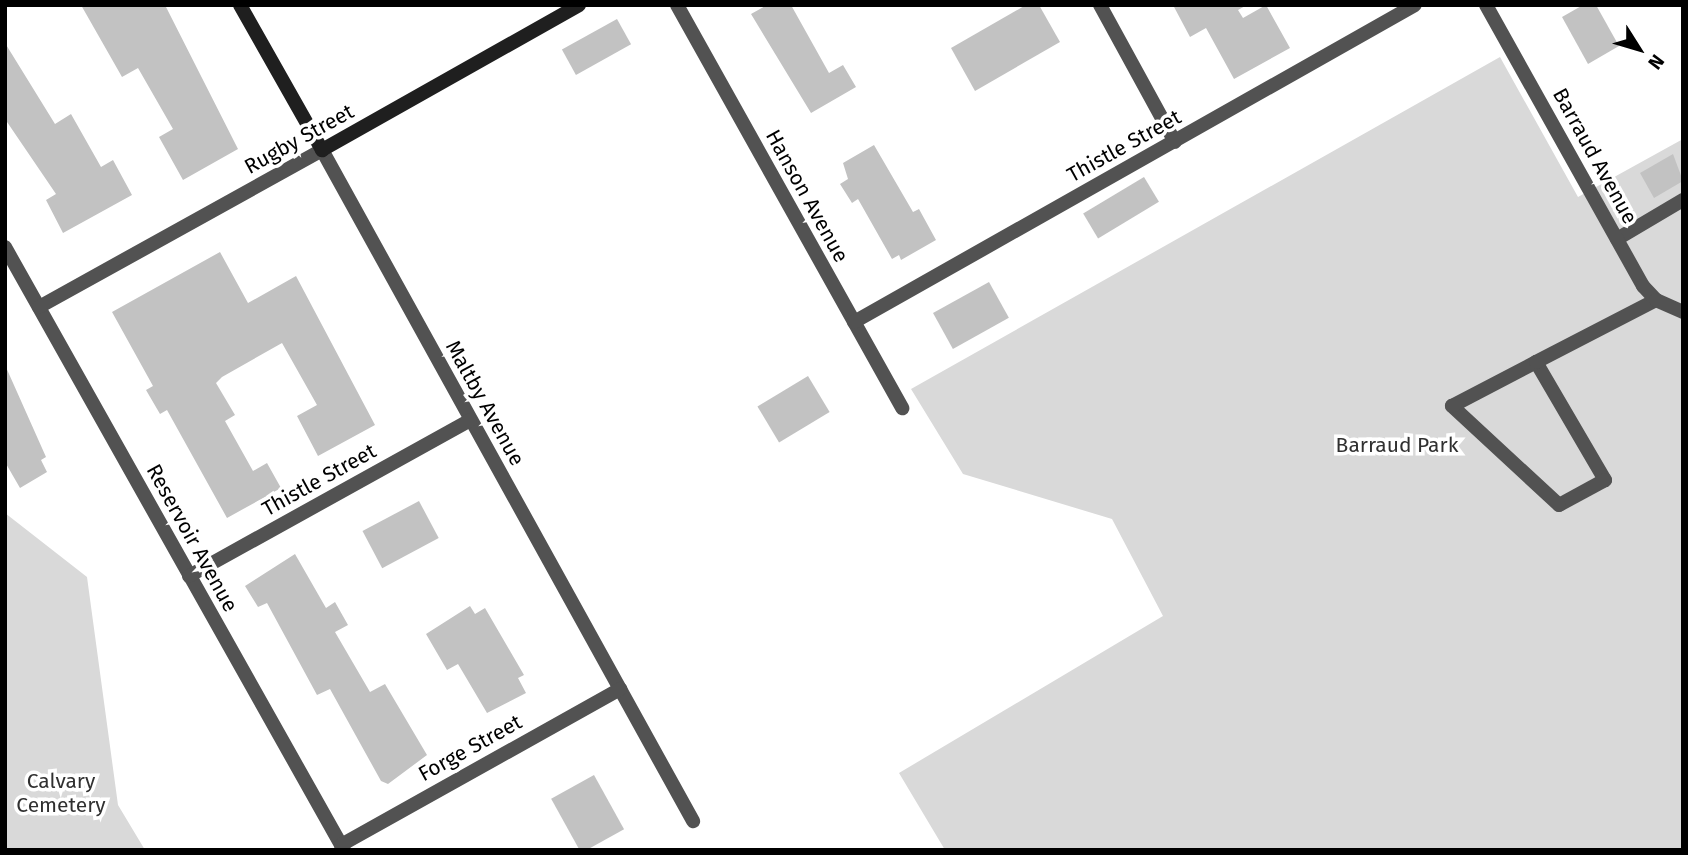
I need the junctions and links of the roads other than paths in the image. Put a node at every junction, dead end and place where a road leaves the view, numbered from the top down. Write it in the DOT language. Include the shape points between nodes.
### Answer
graph roads {
  1 [pos="240,5"];
  2 [pos="579,5"];
  3 [pos="677,5"];
  4 [pos="1100,5"];
  5 [pos="1415,5"];
  6 [pos="1486,5"];
  7 [pos="1175,142"];
  8 [pos="322,150"];
  9 [pos="1683,200"];
  10 [pos="1617,239"];
  11 [pos="5,247"];
  12 [pos="1656,300"];
  13 [pos="39,307"];
  14 [pos="1683,312"];
  15 [pos="854,322"];
  16 [pos="1536,362"];
  17 [pos="902,408"];
  18 [pos="470,420"];
  19 [pos="189,576"];
  20 [pos="620,689"];
  21 [pos="693,821"];
  22 [pos="342,847"];
  1 -- 8 [label="street, Maltby Avenue"];
  2 -- 8 [label="street, Rugby Street"];
  3 -- 15 [label="street, Hanson Avenue"];
  4 -- 7 [label="street"];
  5 -- 7 [label="street, Thistle Street"];
  6 -- 10 [label="street, Barraud Avenue"];
  7 -- 15 [label="street, Thistle Street"];
  8 -- 13 [label="street, Rugby Street"];
  8 -- 18 [label="street, Maltby Avenue"];
  9 -- 10 [label="street"];
  10 -- 12 [label="street, Barraud Avenue"];
  11 -- 13 [label="street, Reservoir Avenue"];
  12 -- 14 [label="street"];
  12 -- 16 [label="street"];
  13 -- 19 [label="street, Reservoir Avenue"];
  15 -- 17 [label="street, Hanson Avenue"];
  16 -- 16 [label="street" via="1452,406 1559,505 1605,480"];
  18 -- 19 [label="street, Thistle Street"];
  18 -- 20 [label="street, Maltby Avenue"];
  19 -- 22 [label="street, Reservoir Avenue"];
  20 -- 21 [label="street, Maltby Avenue"];
  20 -- 22 [label="street, Forge Street"];
}
